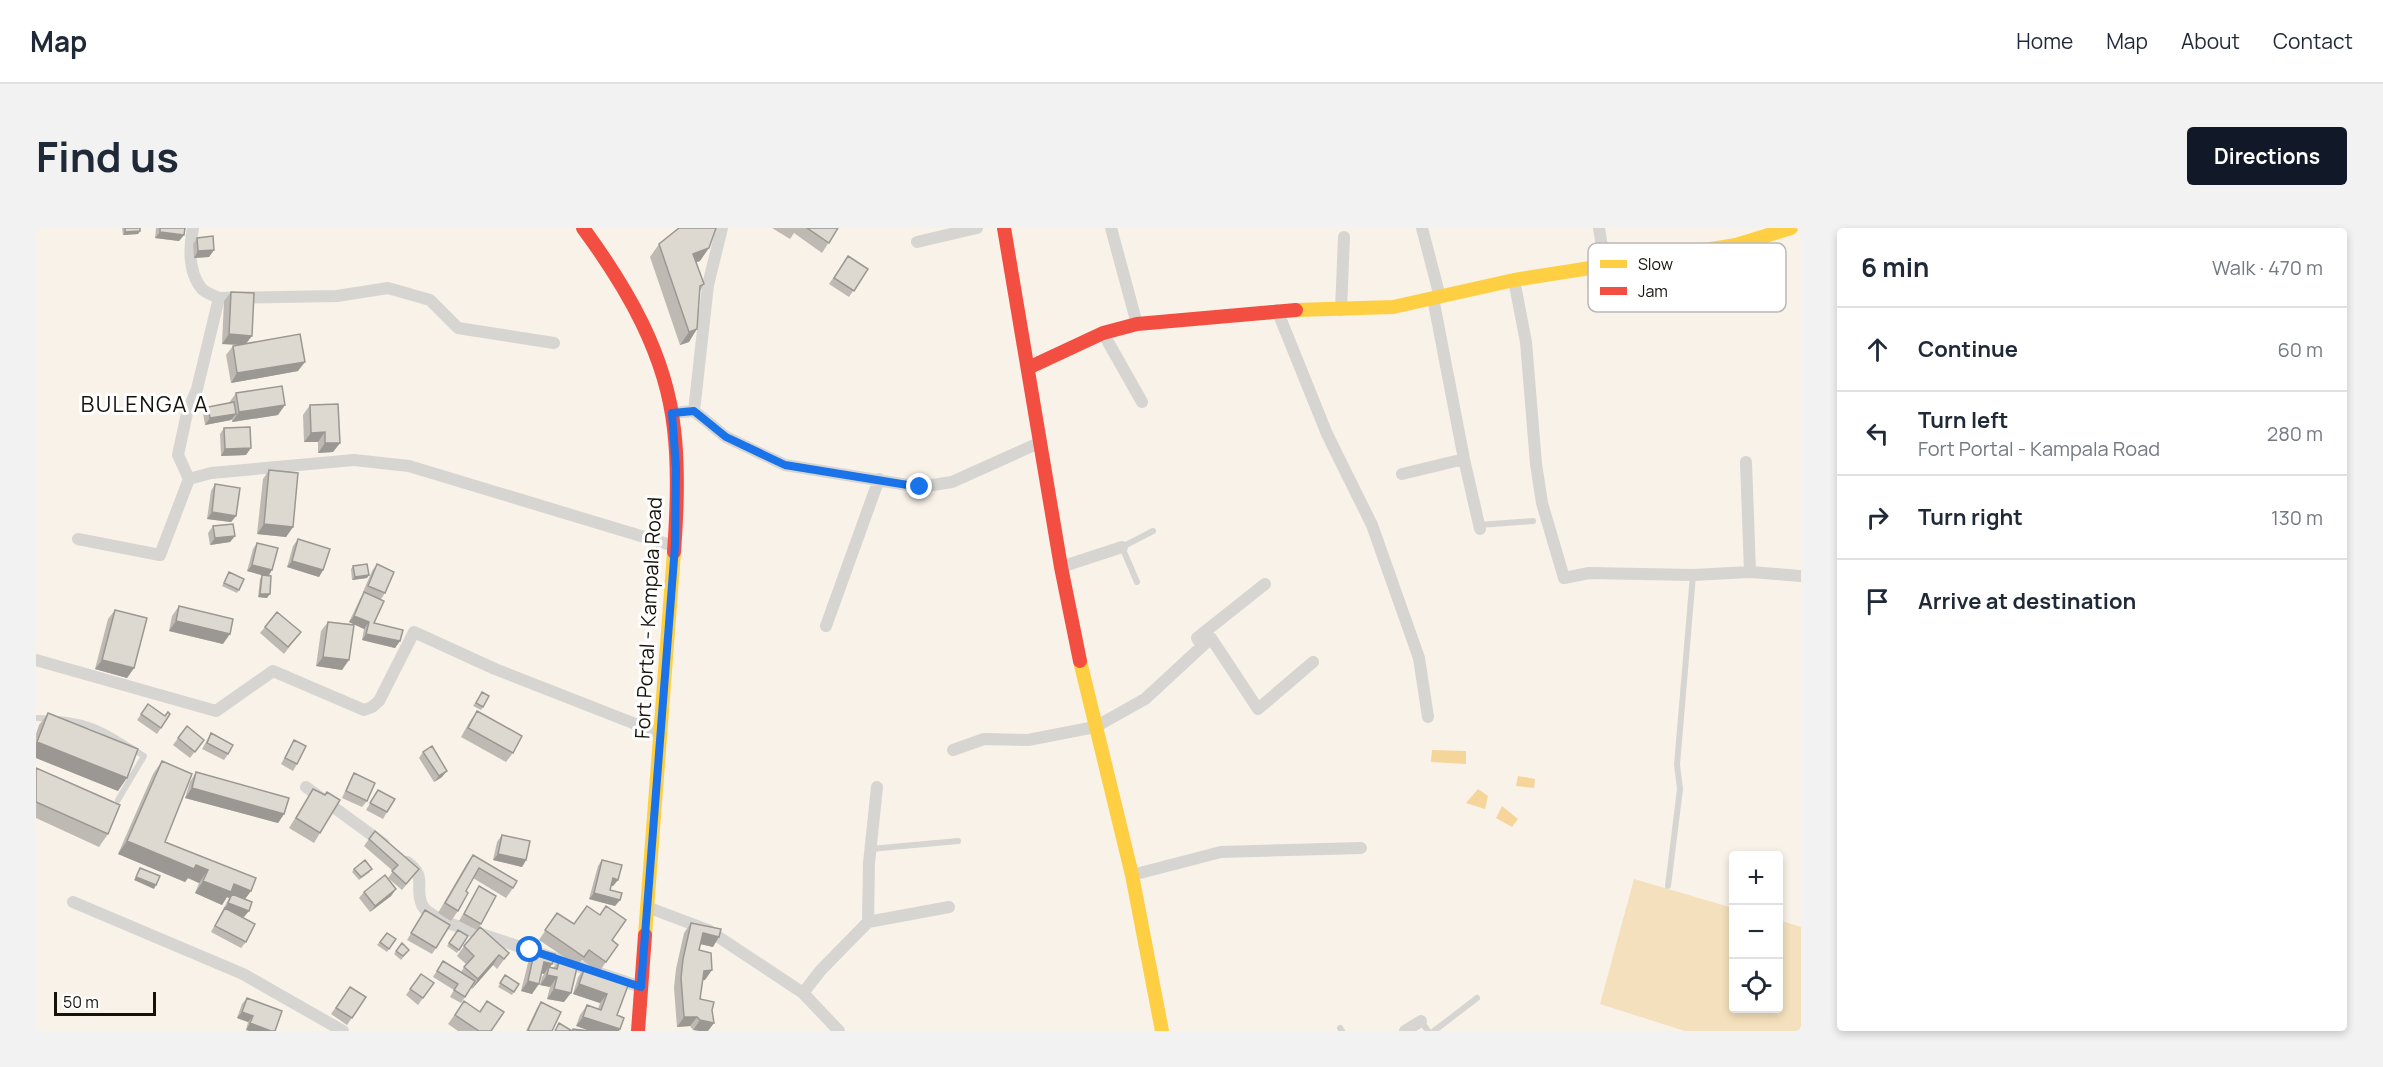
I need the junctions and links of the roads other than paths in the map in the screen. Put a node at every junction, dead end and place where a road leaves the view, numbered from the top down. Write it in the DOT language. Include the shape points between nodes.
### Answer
graph roads {
  1 [pos="193,228"];
  2 [pos="583,228"];
  3 [pos="722,228"];
  4 [pos="977,228"];
  5 [pos="1004,228"];
  6 [pos="1111,228"];
  7 [pos="1422,228"];
  8 [pos="1599,228"];
  9 [pos="1791,228"];
  10 [pos="1344,237"];
  11 [pos="917,242"];
  12 [pos="1601,243"];
  13 [pos="1742,243"];
  14 [pos="1588,269"];
  15 [pos="1514,280"];
  16 [pos="1436,297"];
  17 [pos="219,298"];
  18 [pos="1277,310"];
  19 [pos="1341,310"];
  20 [pos="1137,324"];
  21 [pos="1103,333"];
  22 [pos="554,343"];
  23 [pos="1028,368"];
  24 [pos="1142,402"];
  25 [pos="694,411"];
  26 [pos="672,413"];
  27 [pos="1041,442"];
  28 [pos="1464,459"];
  29 [pos="1746,462"];
  30 [pos="1402,474"];
  31 [pos="189,479"];
  32 [pos="879,479"];
  33 [pos="1533,521"];
  34 [pos="1480,527"];
  35 [pos="1153,531"];
  36 [pos="78,539"];
  37 [pos="675,546"];
  38 [pos="1122,547"];
  39 [pos="1061,567"];
  40 [pos="1750,572"];
  41 [pos="1693,575"];
  42 [pos="1801,576"];
  43 [pos="1137,582"];
  44 [pos="1265,584"];
  45 [pos="826,626"];
  46 [pos="1203,646"];
  47 [pos="36,660"];
  48 [pos="1313,662"];
  49 [pos="1428,717"];
  50 [pos="36,718"];
  51 [pos="1095,727"];
  52 [pos="661,734"];
  53 [pos="953,750"];
  54 [pos="306,787"];
  55 [pos="877,787"];
  56 [pos="118,800"];
  57 [pos="958,841"];
  58 [pos="1361,848"];
  59 [pos="870,849"];
  60 [pos="1132,874"];
  61 [pos="1668,886"];
  62 [pos="73,902"];
  63 [pos="647,907"];
  64 [pos="949,907"];
  65 [pos="868,922"];
  66 [pos="641,987"];
  67 [pos="803,993"];
  68 [pos="1477,998"];
  69 [pos="1424,1026"];
  70 [pos="343,1031"];
  71 [pos="638,1031"];
  72 [pos="839,1031"];
  73 [pos="1162,1031"];
  74 [pos="1405,1031"];
  75 [pos="1434,1031"];
  1 -- 17 [label="street" via="190,242 195,278 203,291"];
  2 -- 26 [label="street, Fort Portal - Kampala Road" via="631,300 655,349"];
  3 -- 25 [label="street" via="708,285"];
  4 -- 11 [label="street"];
  5 -- 23 [label="street"];
  6 -- 20 [label="street"];
  7 -- 16 [label="street"];
  8 -- 12 [label="street"];
  9 -- 13 [label="street"];
  10 -- 19 [label="street"];
  14 -- 15 [label="street"];
  15 -- 16 [label="street"];
  15 -- 41 [label="street" via="1526,342 1542,503 1564,578 1589,573"];
  16 -- 19 [label="street" via="1393,307"];
  16 -- 28 [label="street"];
  17 -- 22 [label="street" via="337,296 388,288 430,300 458,328"];
  17 -- 31 [label="street" via="178,455"];
  18 -- 19 [label="street"];
  18 -- 20 [label="street"];
  18 -- 49 [label="street" via="1327,434 1372,525 1419,658"];
  20 -- 21 [label="street"];
  21 -- 23 [label="street"];
  21 -- 24 [label="street"];
  23 -- 27 [label="street"];
  25 -- 26 [label="street"];
  25 -- 32 [label="street" via="726,437 785,465"];
  26 -- 37 [label="street, Fort Portal - Kampala Road"];
  27 -- 32 [label="street" via="952,482 920,487"];
  27 -- 39 [label="street"];
  28 -- 30 [label="street"];
  28 -- 34 [label="street"];
  29 -- 40 [label="street"];
  31 -- 36 [label="street" via="160,555"];
  31 -- 37 [label="street" via="211,473 354,460 409,466"];
  32 -- 45 [label="street"];
  33 -- 34 [label="lane"];
  35 -- 38 [label="lane"];
  37 -- 52 [label="street, Fort Portal - Kampala Road"];
  38 -- 39 [label="street"];
  38 -- 43 [label="lane"];
  39 -- 51 [label="street"];
  40 -- 41 [label="street"];
  40 -- 42 [label="street"];
  41 -- 61 [label="lane" via="1677,765 1680,789"];
  44 -- 46 [label="street" via="1197,638"];
  46 -- 48 [label="street" via="1211,638 1258,709"];
  46 -- 51 [label="street" via="1144,699"];
  47 -- 52 [label="street" via="216,711 273,671 364,710 379,700 414,632 495,669"];
  50 -- 56 [label="lane" via="67,718 100,728 144,756"];
  51 -- 53 [label="street" via="1029,740 984,740"];
  51 -- 60 [label="street"];
  52 -- 63 [label="street, Fort Portal - Kampala Road"];
  54 -- 66 [label="street" via="416,868 422,904 436,917"];
  55 -- 59 [label="street"];
  57 -- 59 [label="lane"];
  58 -- 60 [label="street" via="1221,852"];
  59 -- 65 [label="street"];
  60 -- 73 [label="street"];
  62 -- 70 [label="street" via="243,974"];
  63 -- 66 [label="street, Fort Portal - Kampala Road"];
  63 -- 67 [label="street" via="708,930"];
  64 -- 65 [label="street"];
  65 -- 67 [label="street"];
  66 -- 71 [label="street, Fort Portal - Kampala Road"];
  67 -- 72 [label="street"];
  68 -- 75 [label="lane"];
  69 -- 74 [label="street"];
}
